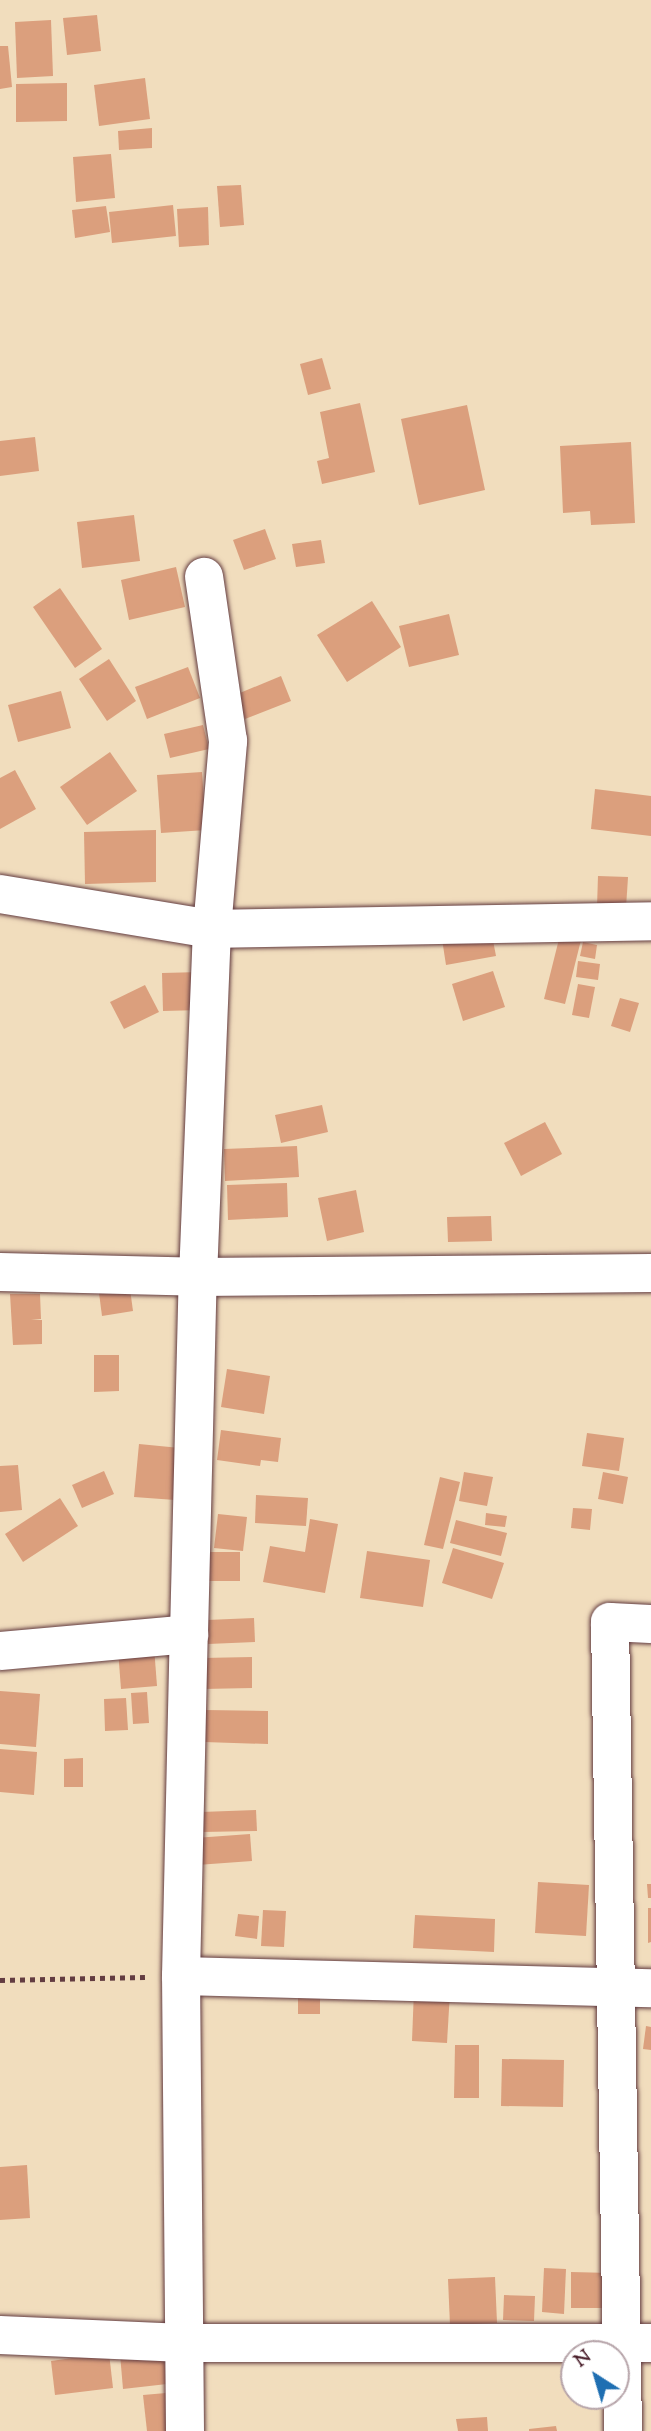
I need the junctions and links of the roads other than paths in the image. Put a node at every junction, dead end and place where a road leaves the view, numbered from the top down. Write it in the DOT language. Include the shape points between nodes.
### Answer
graph roads {
  1 [pos="204,578"];
  2 [pos="0,894"];
  3 [pos="651,921"];
  4 [pos="212,929"];
  5 [pos="0,1272"];
  6 [pos="651,1273"];
  7 [pos="198,1277"];
  8 [pos="651,1624"];
  9 [pos="189,1634"];
  10 [pos="0,1651"];
  11 [pos="181,1976"];
  12 [pos="634,1987"];
  13 [pos="0,2336"];
  14 [pos="184,2343"];
  15 [pos="636,2343"];
  16 [pos="185,2431"];
  17 [pos="623,2431"];
  1 -- 4 [label="street" via="228,741"];
  2 -- 4 [label="street"];
  3 -- 4 [label="street"];
  4 -- 7 [label="street"];
  5 -- 7 [label="street"];
  6 -- 7 [label="street"];
  7 -- 9 [label="street"];
  8 -- 12 [label="street" via="610,1622"];
  9 -- 10 [label="street"];
  9 -- 11 [label="street"];
  11 -- 12 [label="street"];
  11 -- 14 [label="street"];
  12 -- 15 [label="street"];
  13 -- 14 [label="street"];
  14 -- 15 [label="street"];
  14 -- 16 [label="street"];
  15 -- 17 [label="street"];
}
